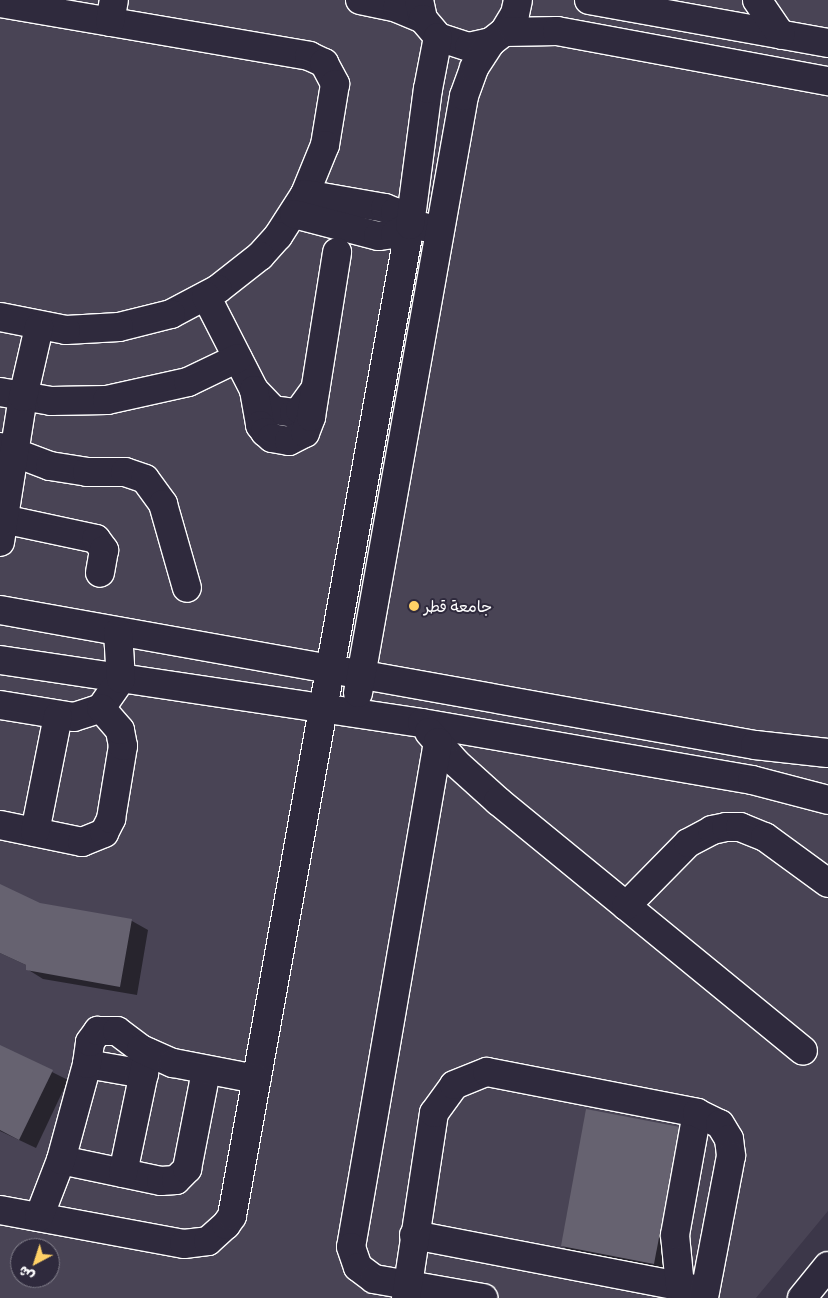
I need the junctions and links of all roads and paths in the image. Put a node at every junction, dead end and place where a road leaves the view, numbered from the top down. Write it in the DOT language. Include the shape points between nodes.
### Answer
graph roads {
  1 [pos="360,0"];
  2 [pos="518,0"];
  3 [pos="589,0"];
  4 [pos="757,0"];
  5 [pos="0,3"];
  6 [pos="67,7"];
  7 [pos="680,8"];
  8 [pos="112,11"];
  9 [pos="427,19"];
  10 [pos="782,35"];
  11 [pos="497,37"];
  12 [pos="828,43"];
  13 [pos="828,81"];
  14 [pos="299,204"];
  15 [pos="410,225"];
  16 [pos="439,229"];
  17 [pos="337,252"];
  18 [pos="206,296"];
  19 [pos="0,317"];
  20 [pos="39,327"];
  21 [pos="238,358"];
  22 [pos="12,395"];
  23 [pos="373,426"];
  24 [pos="407,430"];
  25 [pos="7,450"];
  26 [pos="2,531"];
  27 [pos="100,573"];
  28 [pos="187,588"];
  29 [pos="0,610"];
  30 [pos="118,632"];
  31 [pos="0,660"];
  32 [pos="328,669"];
  33 [pos="361,675"];
  34 [pos="121,680"];
  35 [pos="0,705"];
  36 [pos="101,708"];
  37 [pos="322,708"];
  38 [pos="355,712"];
  39 [pos="58,716"];
  40 [pos="430,732"];
  41 [pos="828,753"];
  42 [pos="828,800"];
  43 [pos="0,825"];
  44 [pos="35,832"];
  45 [pos="828,883"];
  46 [pos="626,906"];
  47 [pos="803,1051"];
  48 [pos="146,1063"];
  49 [pos="87,1064"];
  50 [pos="206,1071"];
  51 [pos="256,1079"];
  52 [pos="697,1113"];
  53 [pos="60,1160"];
  54 [pos="123,1173"];
  55 [pos="0,1210"];
  56 [pos="39,1217"];
  57 [pos="414,1235"];
  58 [pos="828,1266"];
  59 [pos="406,1292"];
  60 [pos="696,1292"];
  61 [pos="483,1298"];
  62 [pos="802,1298"];
  1 -- 9 [label="street"];
  2 -- 11 [label="street" via="515,14"];
  3 -- 7 [label="street"];
  4 -- 10 [label="street"];
  5 -- 6 [label="street"];
  6 -- 8 [label="street"];
  7 -- 10 [label="street"];
  8 -- 14 [label="street" via="309,56 324,63 335,84 331,119 325,145"];
  9 -- 11 [label="street" via="458,46 480,46"];
  9 -- 15 [label="street" via="428,88"];
  10 -- 12 [label="street"];
  11 -- 13 [label="street" via="557,31"];
  11 -- 16 [label="street" via="474,68 464,96"];
  14 -- 15 [label="street" via="385,208"];
  14 -- 18 [label="street" via="260,256"];
  15 -- 16 [label="street"];
  15 -- 23 [label="street"];
  16 -- 24 [label="street"];
  17 -- 21 [label="street" via="309,426 298,438 280,441 265,432 260,425 254,390"];
  18 -- 20 [label="street" via="171,314 119,327 92,330"];
  18 -- 21 [label="street"];
  19 -- 20 [label="street"];
  20 -- 22 [label="street"];
  21 -- 22 [label="street" via="188,382 134,396 79,401"];
  22 -- 25 [label="street"];
  23 -- 24 [label="street"];
  23 -- 32 [label="street"];
  24 -- 33 [label="street"];
  25 -- 26 [label="street"];
  25 -- 28 [label="street" via="68,470 125,472 145,479 163,504"];
  26 -- 27 [label="street" via="96,539 104,550"];
  29 -- 30 [label="street"];
  30 -- 32 [label="street"];
  30 -- 34 [label="street"];
  31 -- 34 [label="street"];
  32 -- 33 [label="street"];
  32 -- 37 [label="street"];
  33 -- 38 [label="street"];
  33 -- 41 [label="street" via="755,745"];
  34 -- 36 [label="street"];
  34 -- 37 [label="street"];
  35 -- 39 [label="street"];
  36 -- 39 [label="street" via="82,716"];
  36 -- 44 [label="street" via="120,730 123,746 108,826 98,838 82,842"];
  37 -- 38 [label="street"];
  37 -- 51 [label="street"];
  38 -- 40 [label="street"];
  39 -- 44 [label="street"];
  40 -- 42 [label="street" via="752,780"];
  40 -- 46 [label="street" via="477,782"];
  40 -- 59 [label="street" via="351,1247 352,1258 365,1274"];
  43 -- 44 [label="street"];
  45 -- 46 [label="street" via="765,836 726,827 712,830 688,844"];
  46 -- 47 [label="street"];
  48 -- 49 [label="street"];
  48 -- 49 [label="street" via="117,1031 105,1029 98,1031 90,1042"];
  48 -- 50 [label="street"];
  48 -- 54 [label="street"];
  49 -- 53 [label="street"];
  50 -- 51 [label="street"];
  50 -- 54 [label="street" via="187,1169 182,1176 168,1182"];
  51 -- 56 [label="street" via="236,1203 226,1225 208,1241 184,1244"];
  52 -- 57 [label="street" via="487,1072 464,1079 446,1093 434,1113"];
  52 -- 60 [label="street" via="675,1235"];
  52 -- 60 [label="street" via="720,1124 731,1148"];
  53 -- 54 [label="street"];
  53 -- 56 [label="street"];
  55 -- 56 [label="street"];
  57 -- 59 [label="street"];
  57 -- 60 [label="street"];
  58 -- 62 [label="street"];
  59 -- 61 [label="street"];
}
